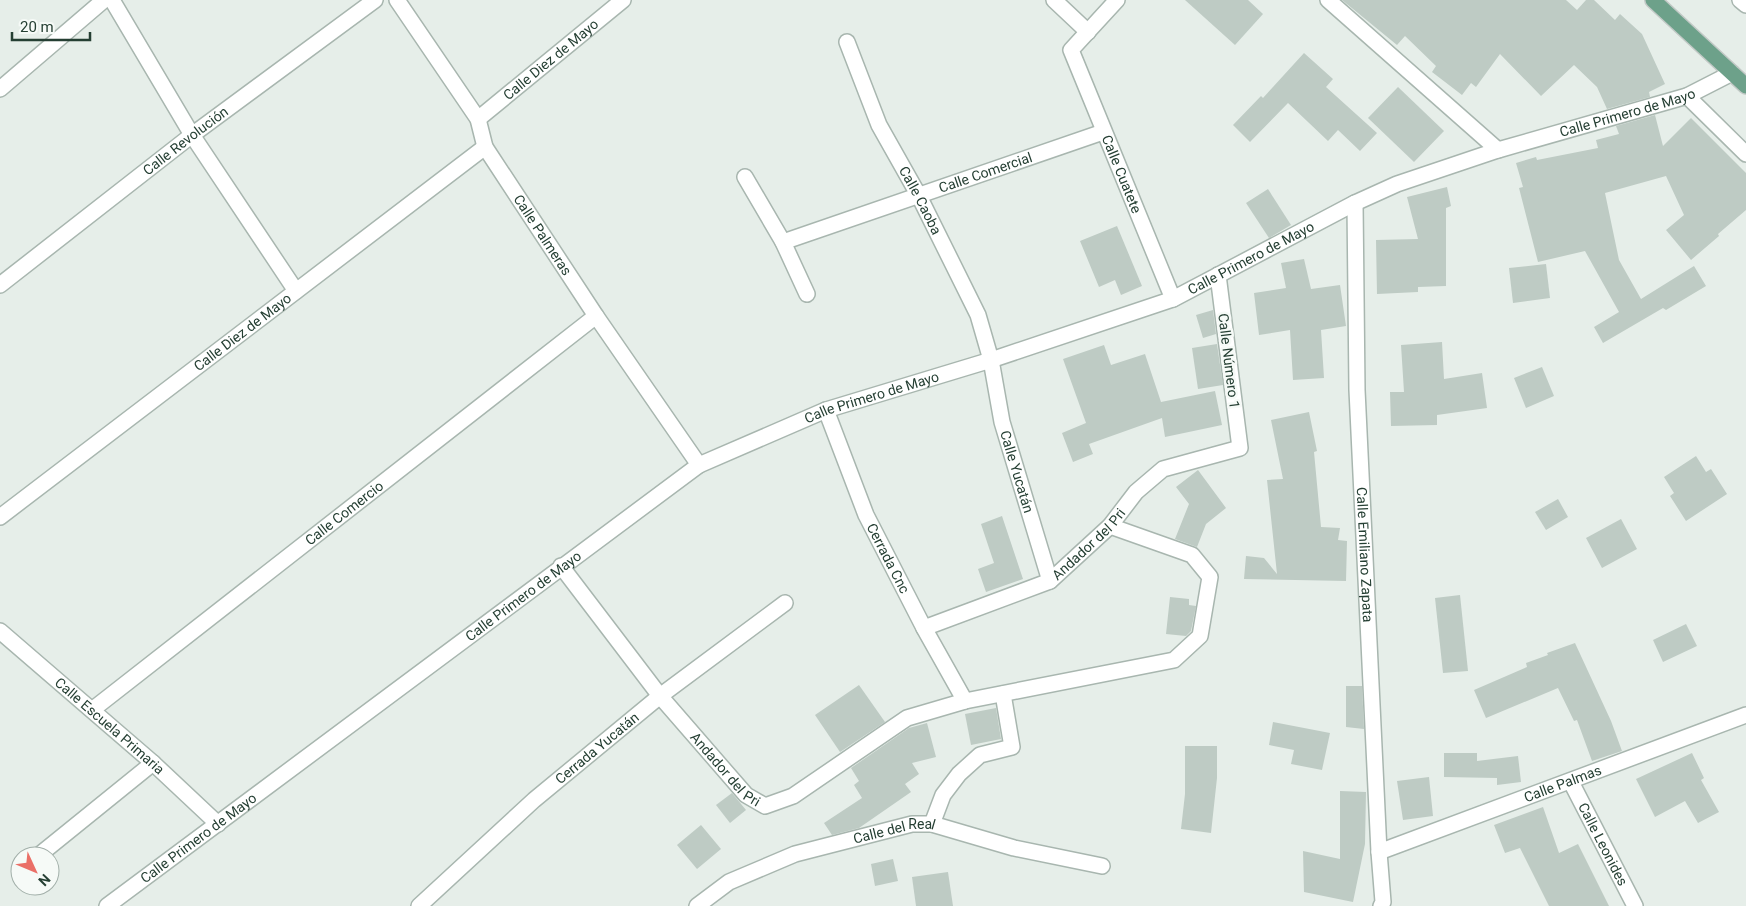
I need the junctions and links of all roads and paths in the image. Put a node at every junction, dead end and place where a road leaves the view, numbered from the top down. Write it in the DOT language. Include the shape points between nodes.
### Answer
graph roads {
  1 [pos="104,0"];
  2 [pos="112,0"];
  3 [pos="375,0"];
  4 [pos="397,0"];
  5 [pos="624,0"];
  6 [pos="1054,0"];
  7 [pos="1117,0"];
  8 [pos="1328,0"];
  9 [pos="1653,0"];
  10 [pos="1740,0"];
  11 [pos="1746,5"];
  12 [pos="1088,32"];
  13 [pos="847,42"];
  14 [pos="1732,73"];
  15 [pos="1746,86"];
  16 [pos="0,89"];
  17 [pos="1687,96"];
  18 [pos="478,119"];
  19 [pos="1103,132"];
  20 [pos="192,135"];
  21 [pos="485,147"];
  22 [pos="1498,150"];
  23 [pos="1746,154"];
  24 [pos="745,177"];
  25 [pos="919,196"];
  26 [pos="1355,203"];
  27 [pos="783,242"];
  28 [pos="1218,275"];
  29 [pos="0,285"];
  30 [pos="296,291"];
  31 [pos="807,294"];
  32 [pos="1173,299"];
  33 [pos="596,316"];
  34 [pos="991,360"];
  35 [pos="826,410"];
  36 [pos="1240,448"];
  37 [pos="699,465"];
  38 [pos="0,517"];
  39 [pos="1110,526"];
  40 [pos="561,566"];
  41 [pos="1050,581"];
  42 [pos="785,603"];
  43 [pos="924,628"];
  44 [pos="0,631"];
  45 [pos="1004,694"];
  46 [pos="660,696"];
  47 [pos="964,701"];
  48 [pos="92,710"];
  49 [pos="1746,715"];
  50 [pos="153,763"];
  51 [pos="1571,782"];
  52 [pos="218,824"];
  53 [pos="932,824"];
  54 [pos="50,846"];
  55 [pos="1379,852"];
  56 [pos="1102,866"];
  57 [pos="1383,905"];
  58 [pos="107,906"];
  59 [pos="419,906"];
  60 [pos="697,906"];
  61 [pos="1636,906"];
  1 -- 16 [label="street"];
  2 -- 20 [label="street"];
  3 -- 20 [label="street, Calle Revolución"];
  4 -- 18 [label="street, Calle Palmeras"];
  5 -- 18 [label="street, Calle Diez de Mayo"];
  6 -- 12 [label="street"];
  7 -- 12 [label="street"];
  8 -- 22 [label="street"];
  9 -- 14 [label="main road"];
  10 -- 11 [label="street"];
  12 -- 19 [label="street, Calle Cuatete" via="1071,50"];
  13 -- 25 [label="street, Calle Caoba" via="879,125"];
  14 -- 15 [label="main road"];
  14 -- 17 [label="street, Calle Primero de Mayo"];
  17 -- 22 [label="street, Calle Primero de Mayo"];
  17 -- 23 [label="street"];
  18 -- 21 [label="street, Calle Palmeras"];
  19 -- 25 [label="street, Calle Comercial"];
  19 -- 32 [label="street, Calle Cuatete"];
  20 -- 29 [label="street, Calle Revolución"];
  20 -- 30 [label="street"];
  21 -- 30 [label="street, Calle Diez de Mayo"];
  21 -- 33 [label="street, Calle Palmeras"];
  22 -- 26 [label="street, Calle Primero de Mayo" via="1397,184"];
  24 -- 27 [label="street"];
  25 -- 27 [label="street, Calle Comercial"];
  25 -- 34 [label="street, Calle Caoba" via="978,316"];
  26 -- 28 [label="street, Calle Primero de Mayo"];
  26 -- 55 [label="street, Calle Emiliano Zapata" via="1357,390"];
  27 -- 31 [label="street"];
  28 -- 32 [label="street, Calle Primero de Mayo"];
  28 -- 36 [label="street, Calle Número 1"];
  30 -- 38 [label="street, Calle Diez de Mayo"];
  32 -- 34 [label="street, Calle Primero de Mayo"];
  33 -- 37 [label="street, Calle Palmeras"];
  33 -- 48 [label="street, Calle Comercio"];
  34 -- 35 [label="street, Calle Primero de Mayo"];
  34 -- 41 [label="street, Calle Yucatán" via="1002,422"];
  35 -- 37 [label="street, Calle Primero de Mayo"];
  35 -- 43 [label="street, Cerrada Cnc" via="866,515"];
  36 -- 39 [label="street, Andador del Pri" via="1163,469 1136,492"];
  37 -- 40 [label="street, Calle Primero de Mayo"];
  39 -- 41 [label="street, Andador del Pri"];
  39 -- 45 [label="street, Andador del Pri" via="1192,555 1210,577 1200,636 1174,660"];
  40 -- 46 [label="street, Andador del Pri"];
  40 -- 52 [label="street, Calle Primero de Mayo"];
  41 -- 43 [label="street, Andador del Pri"];
  42 -- 46 [label="street, Cerrada Yucatán"];
  43 -- 47 [label="street, Cerrada Cnc"];
  44 -- 48 [label="street, Calle Escuela Primaria"];
  45 -- 47 [label="street, Andador del Pri"];
  45 -- 53 [label="street" via="1012,747 980,755 960,774 943,795"];
  46 -- 47 [label="street, Andador del Pri" via="746,795 765,806 793,796 907,718"];
  46 -- 59 [label="street, Cerrada Yucatán" via="534,800"];
  48 -- 50 [label="street, Calle Escuela Primaria"];
  49 -- 51 [label="street, Calle Palmas"];
  50 -- 52 [label="street, Calle Escuela Primaria"];
  50 -- 54 [label="street"];
  51 -- 55 [label="street, Calle Palmas"];
  51 -- 61 [label="street, Calle Leonides"];
  52 -- 58 [label="street, Calle Primero de Mayo"];
  53 -- 56 [label="street, Calle del Real" via="1014,848"];
  53 -- 60 [label="street, Calle del Real" via="912,824 795,854 729,882"];
  55 -- 57 [label="street, Calle Emiliano Zapata"];
}
